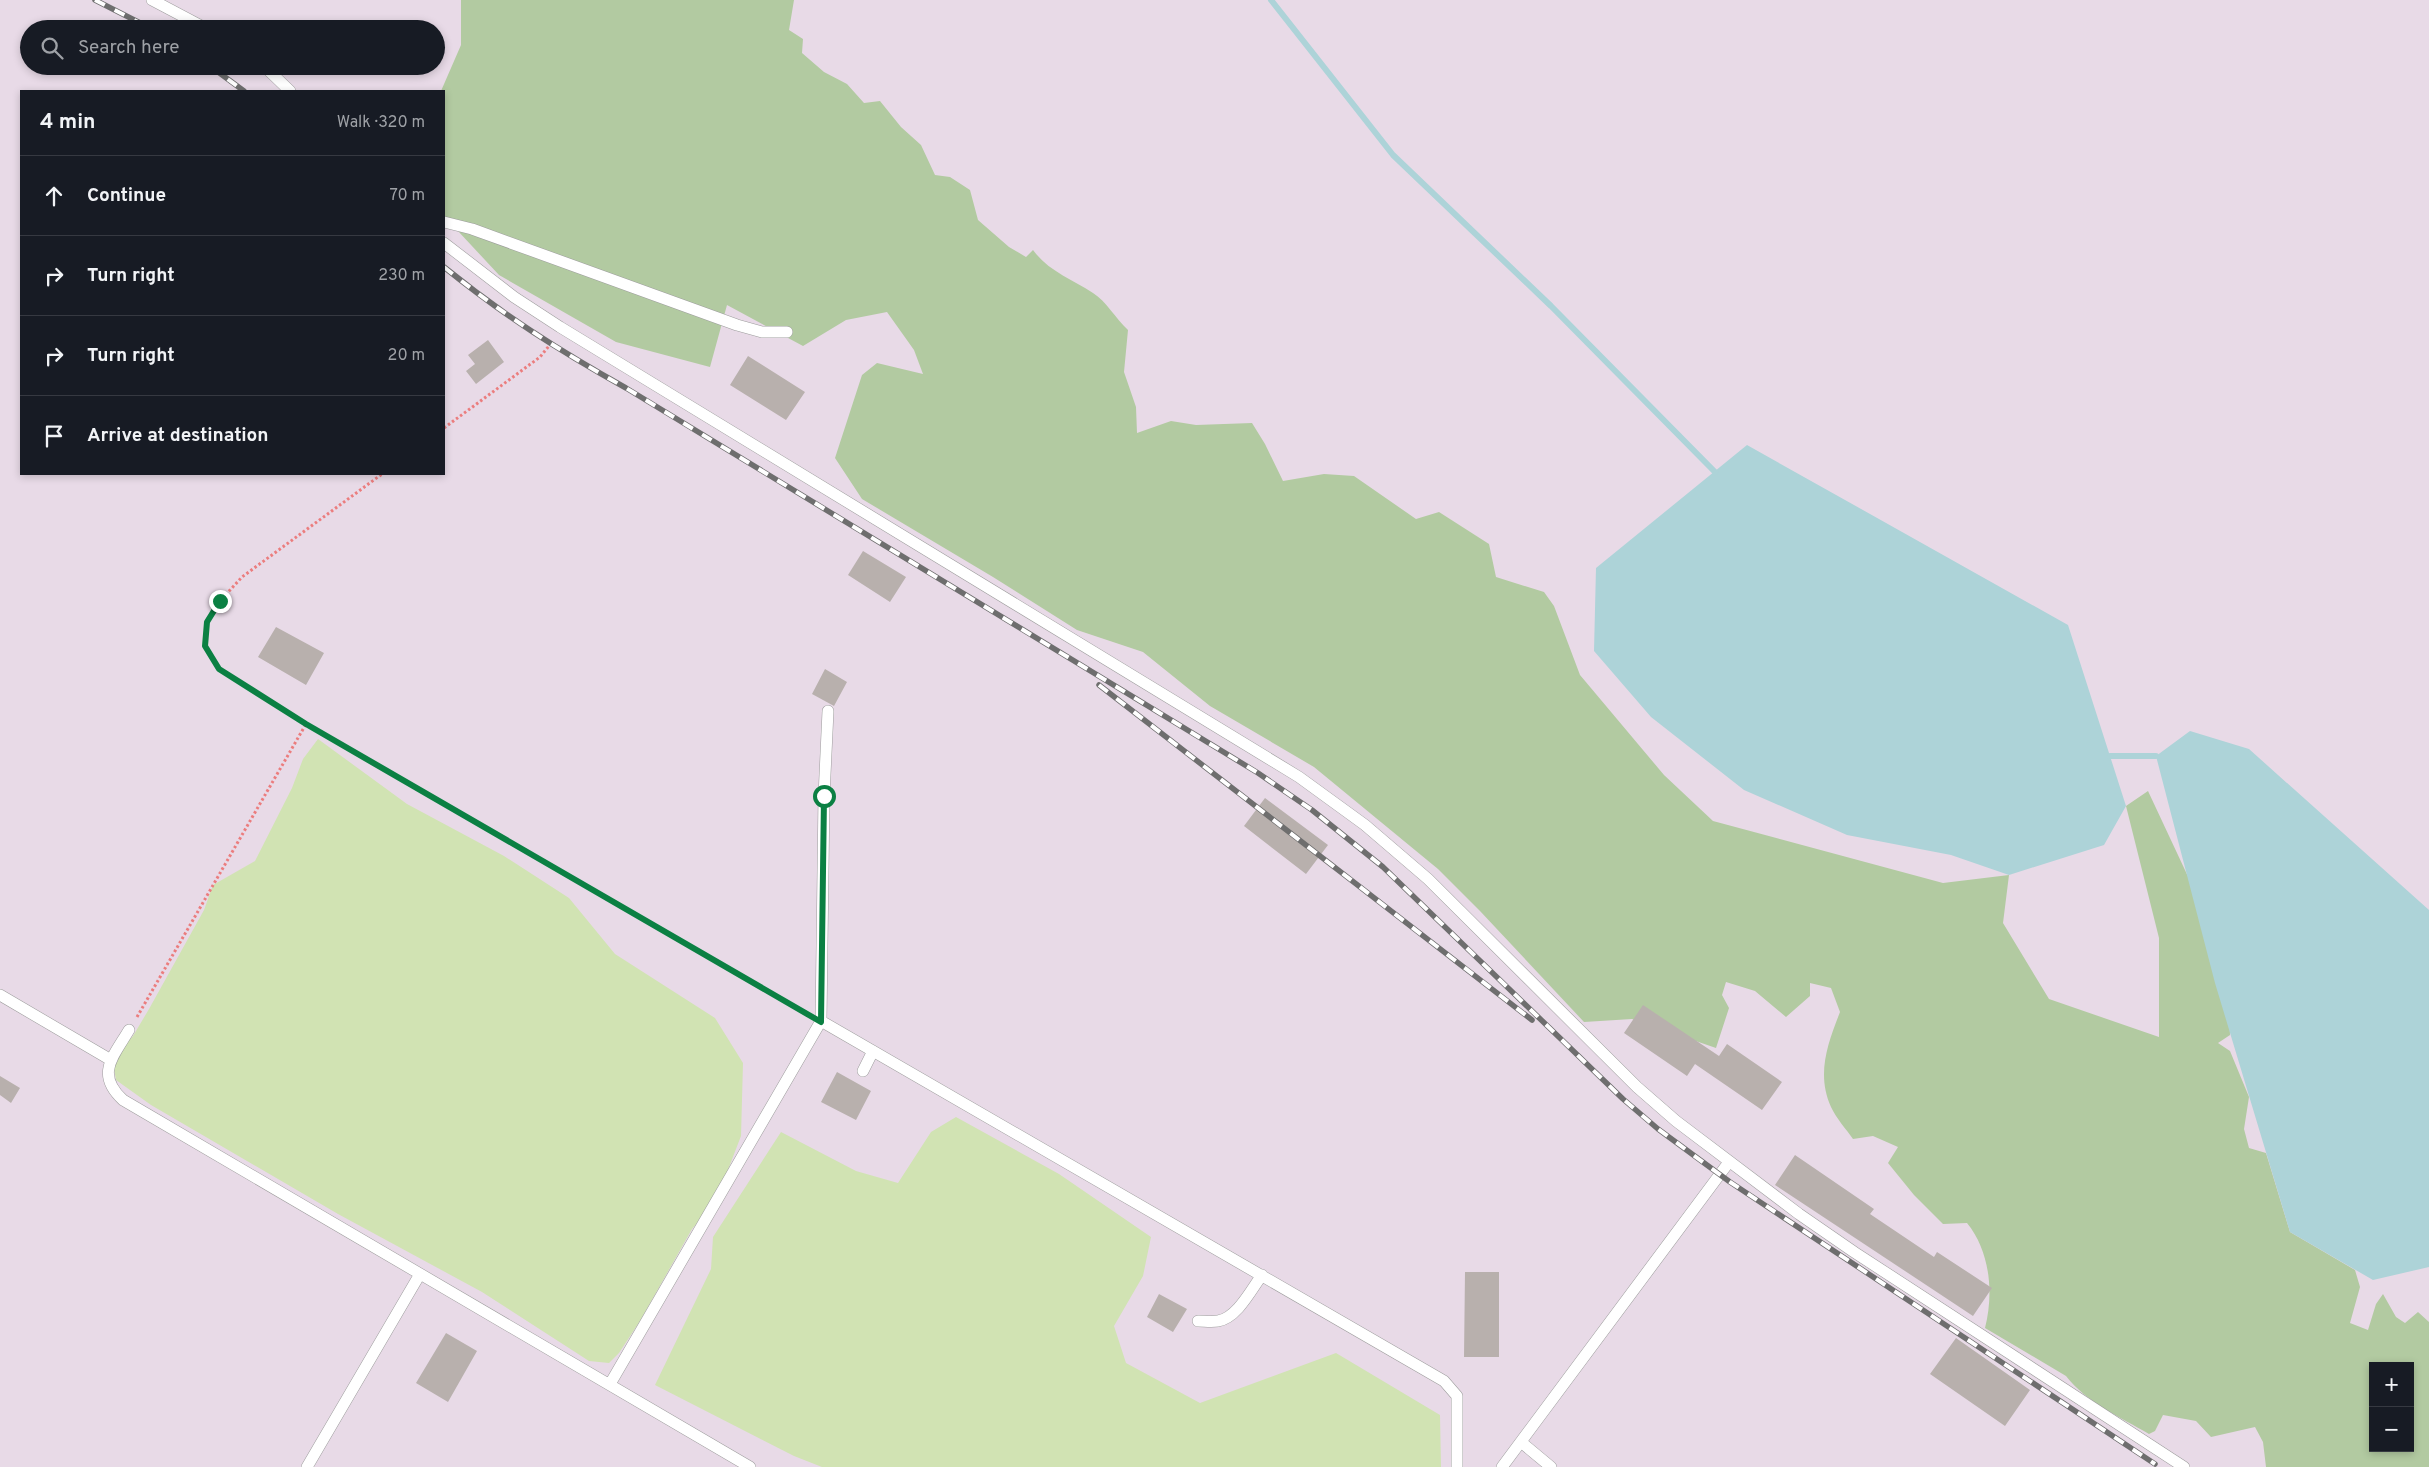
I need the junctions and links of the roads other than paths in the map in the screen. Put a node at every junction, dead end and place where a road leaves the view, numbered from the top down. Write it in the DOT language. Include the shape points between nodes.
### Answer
graph roads {
  1 [pos="152,0"];
  2 [pos="190,20"];
  3 [pos="273,75"];
  4 [pos="289,90"];
  5 [pos="445,222"];
  6 [pos="445,244"];
  7 [pos="787,332"];
  8 [pos="828,711"];
  9 [pos="0,995"];
  10 [pos="821,1022"];
  11 [pos="129,1030"];
  12 [pos="873,1051"];
  13 [pos="111,1060"];
  14 [pos="863,1071"];
  15 [pos="1729,1162"];
  16 [pos="420,1274"];
  17 [pos="1262,1275"];
  18 [pos="1198,1321"];
  19 [pos="610,1384"];
  20 [pos="1521,1442"];
  21 [pos="307,1467"];
  22 [pos="750,1467"];
  23 [pos="1457,1467"];
  24 [pos="1502,1467"];
  25 [pos="1551,1467"];
  26 [pos="2184,1467"];
  1 -- 2 [label="lane"];
  3 -- 4 [label="lane"];
  5 -- 7 [label="lane" via="472,229 738,325 762,332"];
  6 -- 15 [label="lane" via="514,297 560,327 1306,782 1366,825 1428,879 1636,1087"];
  8 -- 10 [label="lane"];
  9 -- 13 [label="lane"];
  10 -- 12 [label="lane"];
  10 -- 19 [label="lane"];
  11 -- 13 [label="lane"];
  12 -- 14 [label="lane"];
  12 -- 17 [label="lane"];
  13 -- 16 [label="lane" via="108,1081 123,1100"];
  15 -- 20 [label="lane"];
  15 -- 26 [label="lane" via="1854,1252"];
  16 -- 19 [label="lane"];
  16 -- 21 [label="lane"];
  17 -- 18 [label="lane" via="1227,1318"];
  17 -- 23 [label="lane" via="1452,1388 1457,1396 1458,1410"];
  19 -- 22 [label="lane"];
  20 -- 24 [label="lane"];
  20 -- 25 [label="lane"];
}
